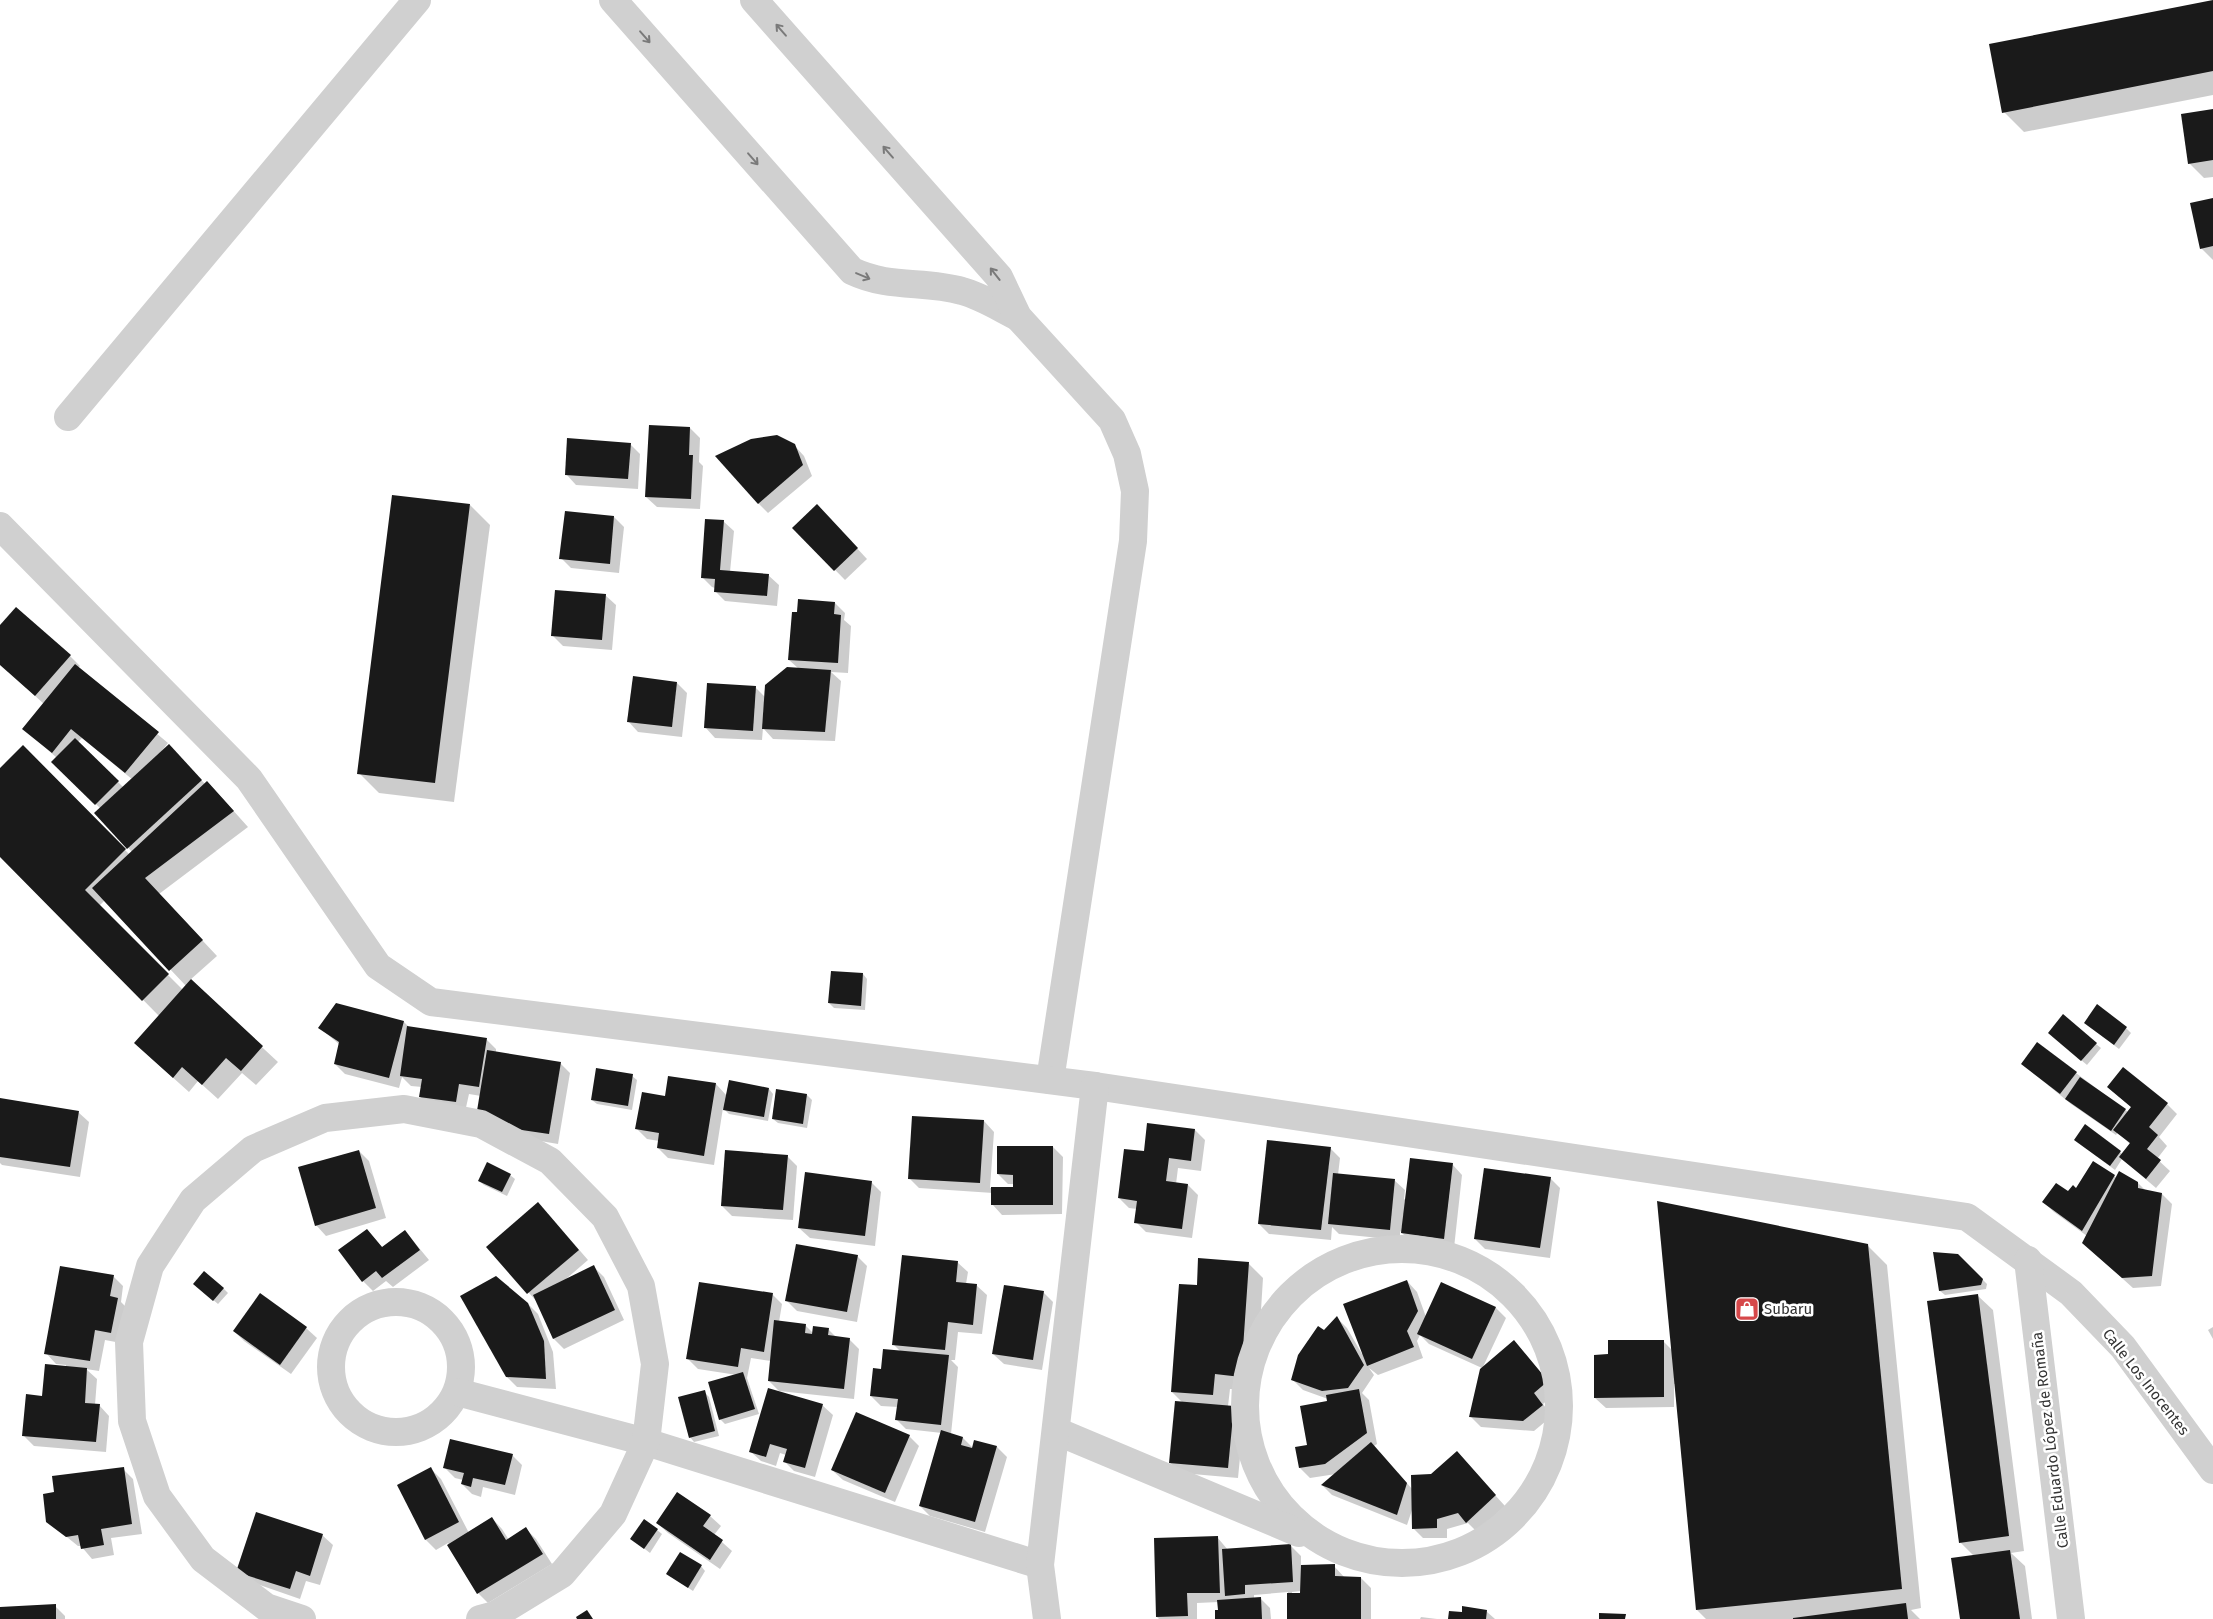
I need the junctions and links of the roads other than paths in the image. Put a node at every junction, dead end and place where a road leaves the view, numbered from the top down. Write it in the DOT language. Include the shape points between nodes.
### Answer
graph roads {
  1 [pos="417,0"];
  2 [pos="613,0"];
  3 [pos="754,0"];
  4 [pos="1018,317"];
  5 [pos="68,416"];
  6 [pos="4,540"];
  7 [pos="1050,1080"];
  8 [pos="1095,1086"];
  9 [pos="2028,1260"];
  10 [pos="457,1392"];
  11 [pos="1056,1431"];
  12 [pos="646,1442"];
  13 [pos="2213,1470"];
  14 [pos="1319,1541"];
  15 [pos="1040,1565"];
  16 [pos="302,1619"];
  17 [pos="480,1619"];
  18 [pos="1047,1619"];
  19 [pos="2072,1619"];
  1 -- 5 [label="street"];
  2 -- 4 [label="street, one-way" via="852,271 869,279 890,283 962,291"];
  4 -- 3 [label="street, one-way" via="999,277"];
  4 -- 7 [label="street" via="1112,420 1127,454 1135,491 1133,541"];
  6 -- 7 [label="street, Calle Los Inocentes" via="249,779 378,966 431,1002"];
  7 -- 8 [label="street, Calle Los Inocentes"];
  8 -- 9 [label="street, Calle Los Inocentes" via="1967,1217"];
  8 -- 11 [label="street"];
  9 -- 13 [label="street, Calle Los Inocentes" via="2071,1293 2122,1347"];
  9 -- 19 [label="street, Calle Eduardo López de Romaña"];
  10 -- 10 [label="street" via="436,1420 420,1429 385,1432 368,1426 352,1417 334,1387 331,1369 339,1335 350,1320 364,1310 400,1301 417,1304 433,1312 456,1339 462,1374"];
  10 -- 12 [label="street"];
  11 -- 14 [label="street"];
  11 -- 15 [label="street"];
  12 -- 15 [label="street"];
  12 -- 16 [label="street" via="655,1364 642,1286 605,1217 550,1161 481,1124 404,1109 326,1118 253,1149 193,1200 150,1266 129,1342 132,1421 157,1496 203,1559 266,1606"];
  12 -- 17 [label="street" via="613,1514 562,1574 494,1615"];
  14 -- 14 [label="street" via="1365,1560 1414,1564 1462,1552 1505,1525 1537,1488 1556,1442 1560,1392 1548,1344 1522,1302 1484,1270 1433,1250 1378,1249 1326,1267 1283,1301 1255,1348 1249,1375 1244,1402 1251,1456 1277,1505"];
  15 -- 18 [label="street"];
}
